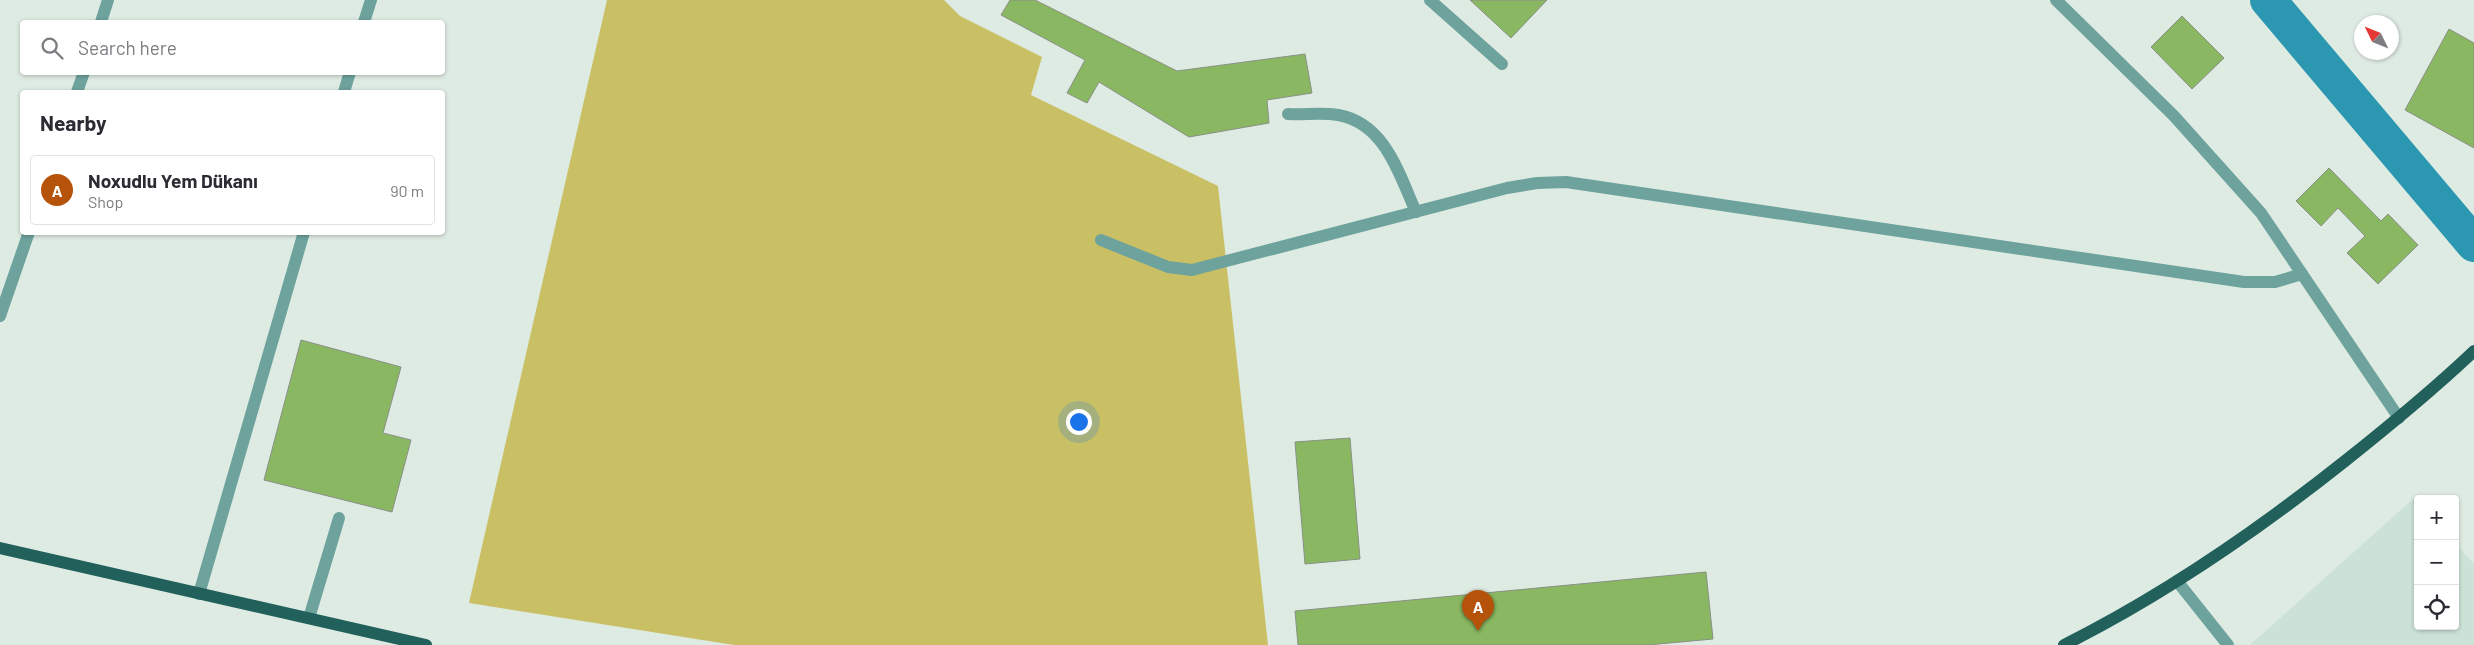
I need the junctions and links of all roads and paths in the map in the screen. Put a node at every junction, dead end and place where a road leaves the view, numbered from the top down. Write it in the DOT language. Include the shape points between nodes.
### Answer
graph roads {
  1 [pos="108,0"];
  2 [pos="371,0"];
  3 [pos="1430,0"];
  4 [pos="2056,0"];
  5 [pos="102,20"];
  6 [pos="365,20"];
  7 [pos="1502,64"];
  8 [pos="83,75"];
  9 [pos="349,75"];
  10 [pos="78,90"];
  11 [pos="345,90"];
  12 [pos="1288,114"];
  13 [pos="1416,212"];
  14 [pos="28,235"];
  15 [pos="303,235"];
  16 [pos="1101,240"];
  17 [pos="2302,274"];
  18 [pos="0,316"];
  19 [pos="2474,351"];
  20 [pos="2399,418"];
  21 [pos="339,518"];
  22 [pos="0,548"];
  23 [pos="2177,581"];
  24 [pos="199,594"];
  25 [pos="309,618"];
  26 [pos="426,645"];
  27 [pos="2064,645"];
  28 [pos="2228,645"];
  1 -- 5 [label="street"];
  2 -- 6 [label="street"];
  3 -- 7 [label="street"];
  4 -- 17 [label="street" via="2174,116 2223,170 2261,213"];
  8 -- 10 [label="street"];
  9 -- 11 [label="street"];
  12 -- 13 [label="street" via="1338,115 1370,128 1388,149"];
  13 -- 16 [label="street" via="1192,270 1168,267"];
  13 -- 17 [label="street" via="1537,182 1566,182 2244,282 2275,282"];
  14 -- 18 [label="street"];
  15 -- 24 [label="street"];
  17 -- 20 [label="street"];
  19 -- 20 [label="main road"];
  20 -- 23 [label="main road" via="2297,499"];
  21 -- 25 [label="street"];
  22 -- 24 [label="main road"];
  23 -- 27 [label="main road" via="2121,617"];
  23 -- 28 [label="street"];
  24 -- 25 [label="main road"];
  25 -- 26 [label="main road"];
}
